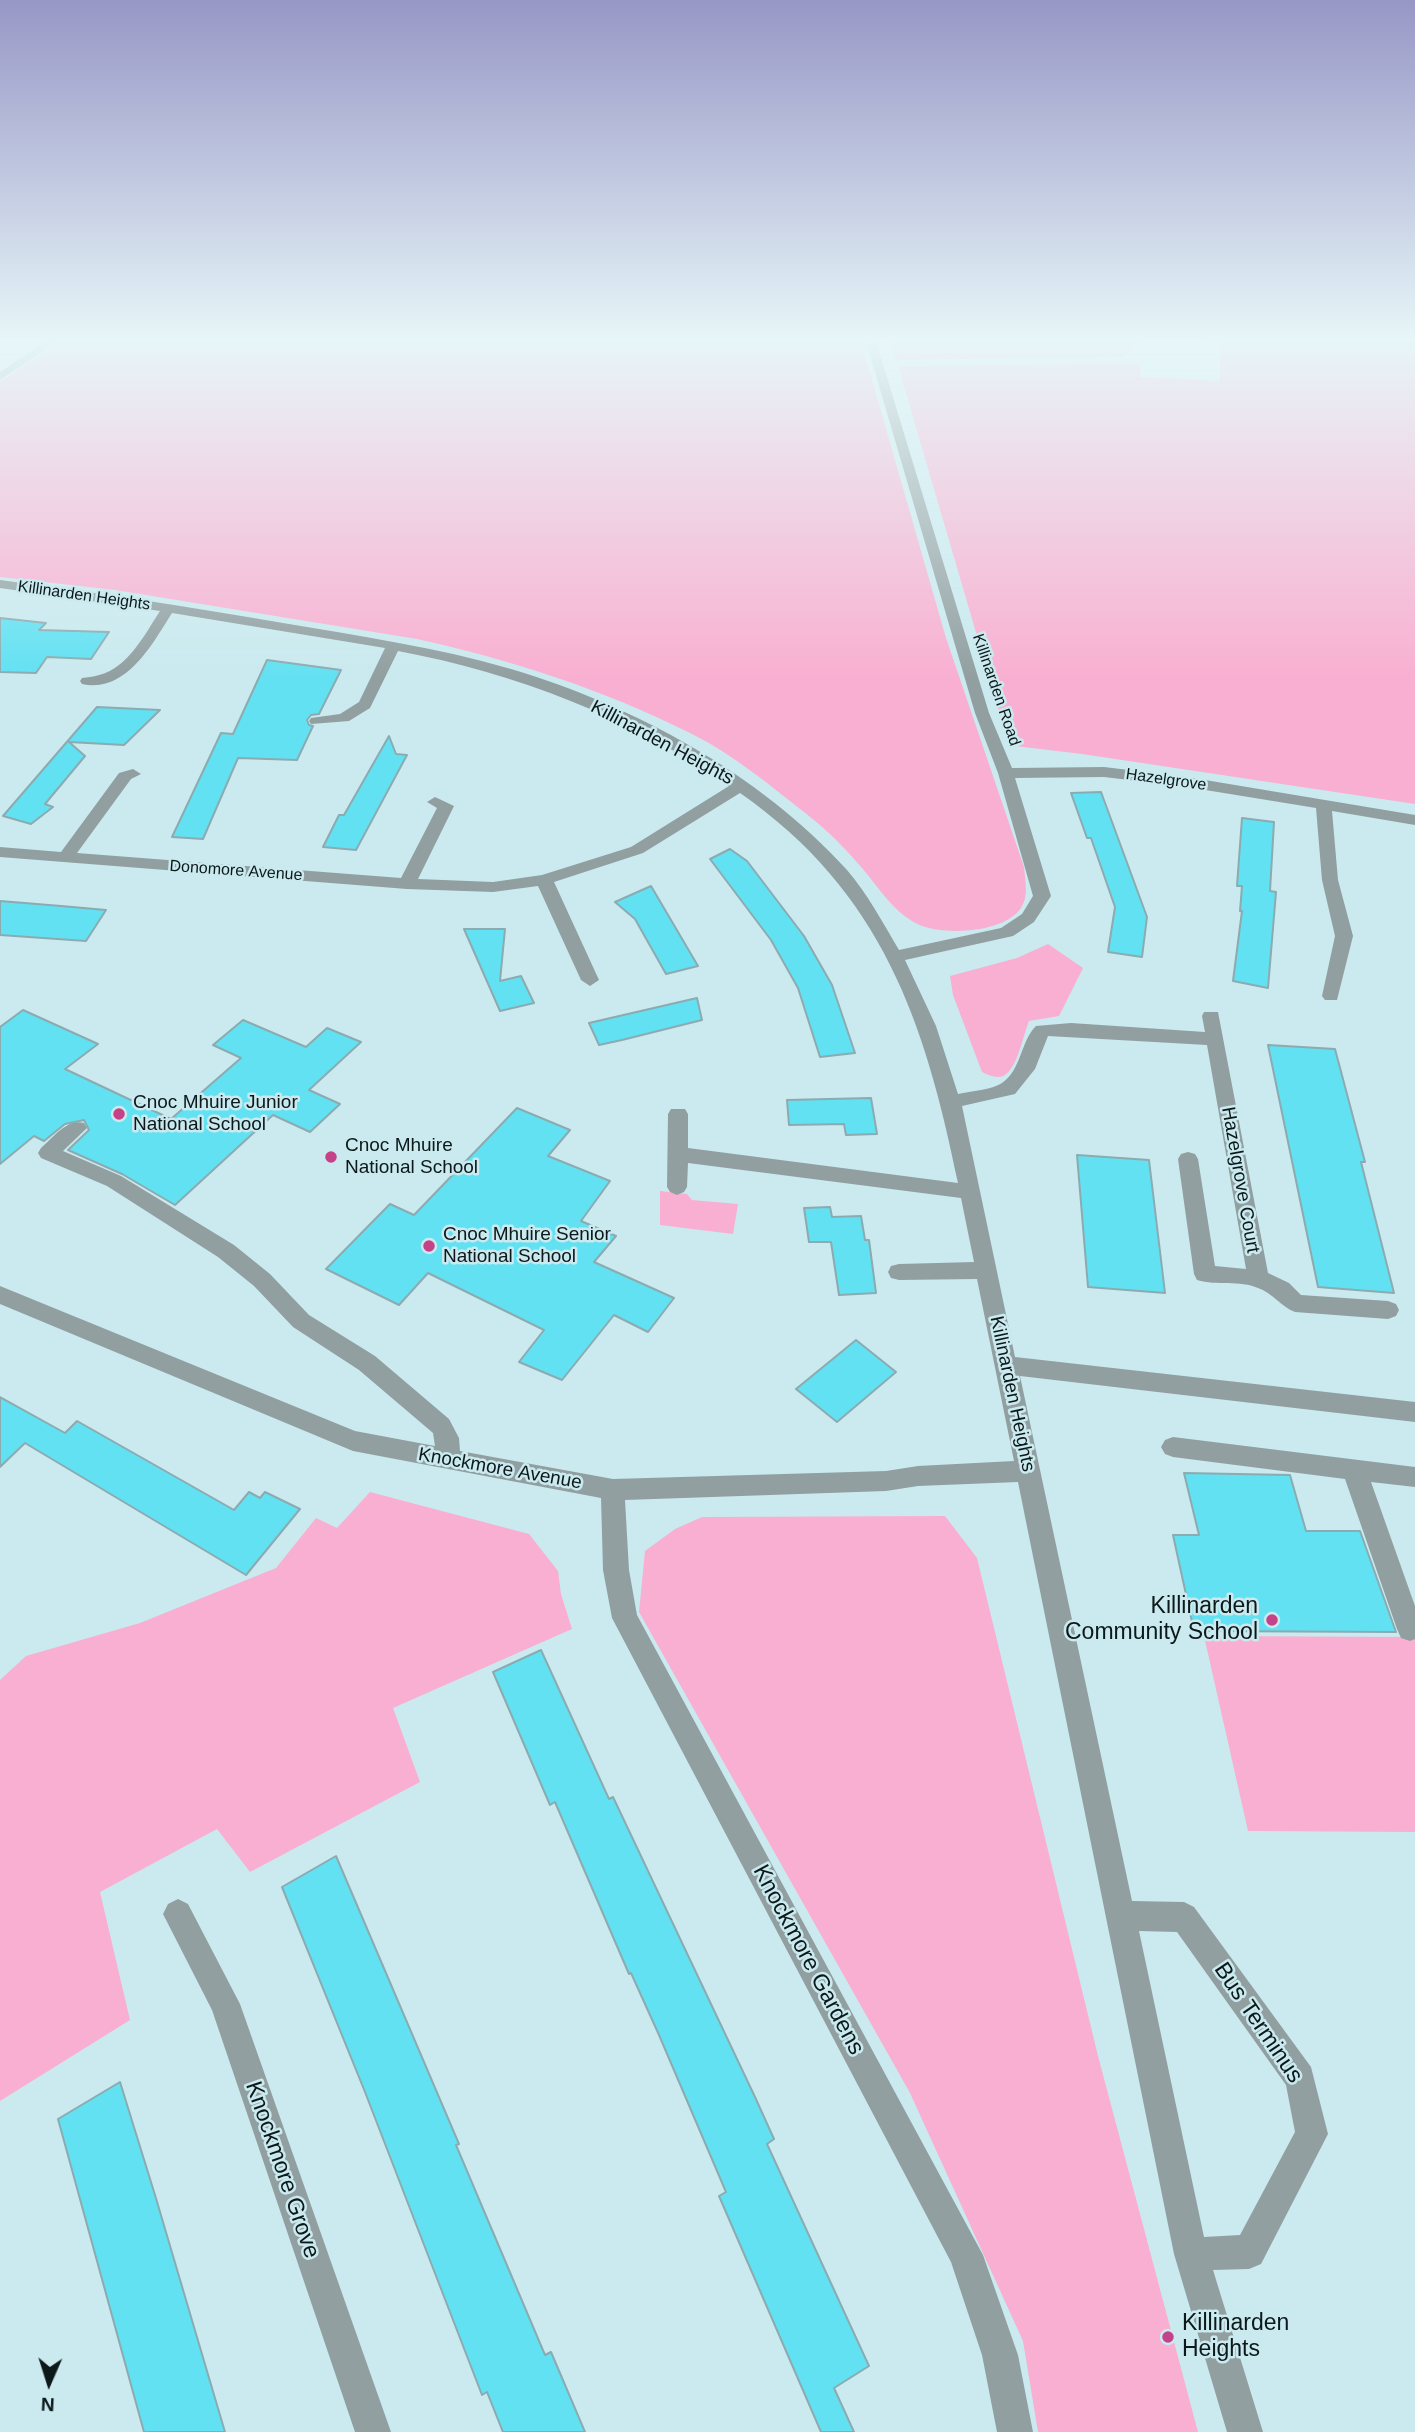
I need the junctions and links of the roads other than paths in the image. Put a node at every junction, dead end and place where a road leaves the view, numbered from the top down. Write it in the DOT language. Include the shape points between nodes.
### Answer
graph roads {
  1 [pos="904,451"];
  2 [pos="0,584"];
  3 [pos="168,608"];
  4 [pos="393,646"];
  5 [pos="88,681"];
  6 [pos="316,721"];
  7 [pos="1006,773"];
  8 [pos="132,774"];
  9 [pos="742,785"];
  10 [pos="435,802"];
  11 [pos="1324,806"];
  12 [pos="1415,820"];
  13 [pos="0,852"];
  14 [pos="65,858"];
  15 [pos="544,880"];
  16 [pos="407,884"];
  17 [pos="896,956"];
  18 [pos="590,979"];
  19 [pos="1331,996"];
  20 [pos="1211,1016"];
  21 [pos="1215,1039"];
  22 [pos="951,1102"];
  23 [pos="678,1114"];
  24 [pos="77,1128"];
  25 [pos="677,1154"];
  26 [pos="1188,1159"];
  27 [pos="677,1187"];
  28 [pos="970,1191"];
  29 [pos="986,1270"];
  30 [pos="899,1272"];
  31 [pos="1258,1278"];
  32 [pos="0,1295"];
  33 [pos="1388,1310"];
  34 [pos="1006,1365"];
  35 [pos="1415,1412"];
  36 [pos="1173,1447"];
  37 [pos="448,1460"];
  38 [pos="1354,1469"];
  39 [pos="1028,1471"];
  40 [pos="1415,1477"];
  41 [pos="613,1490"];
  42 [pos="1410,1629"];
  43 [pos="178,1914"];
  44 [pos="1122,1916"];
  45 [pos="1191,2254"];
  46 [pos="373,2432"];
  47 [pos="1015,2432"];
  48 [pos="1245,2432"];
  1 -- 7 [label="street, Killinarden Road" via="982,713"];
  2 -- 3 [label="street, Killinarden Heights"];
  3 -- 4 [label="street, Killinarden Heights"];
  3 -- 5 [label="street, Killinarden Heights" via="123,671 102,681"];
  4 -- 6 [label="street" via="365,705 344,718"];
  4 -- 9 [label="street, Killinarden Heights" via="459,659 592,705"];
  7 -- 11 [label="street, Hazelgrove" via="1104,772"];
  7 -- 17 [label="street, Killinarden Road" via="1042,896 1028,919 1007,932"];
  8 -- 14 [label="street" via="125,776"];
  9 -- 15 [label="street, Donomore Avenue" via="637,850"];
  9 -- 17 [label="street, Killinarden Heights" via="840,873"];
  10 -- 16 [label="street" via="446,806"];
  11 -- 12 [label="street, Hazelgrove"];
  11 -- 19 [label="street" via="1330,880 1344,936"];
  13 -- 14 [label="street, Donomore Avenue"];
  14 -- 16 [label="street, Donomore Avenue"];
  15 -- 16 [label="street, Donomore Avenue" via="493,887"];
  15 -- 18 [label="street"];
  17 -- 22 [label="street, Killinarden Heights" via="927,1021"];
  20 -- 21 [label="street, Hazelgrove Court"];
  21 -- 22 [label="street" via="1043,1030 1025,1069 1008,1089"];
  21 -- 31 [label="street, Hazelgrove Court"];
  22 -- 28 [label="street, Killinarden Heights"];
  23 -- 25 [label="street"];
  24 -- 37 [label="street" via="48,1153 114,1181 226,1251 301,1321 367,1363 433,1418 447,1438"];
  25 -- 27 [label="street"];
  25 -- 28 [label="street"];
  26 -- 31 [label="street, Hazelgrove Court" via="1205,1274"];
  28 -- 29 [label="street, Killinarden Heights"];
  29 -- 30 [label="street"];
  29 -- 34 [label="street, Killinarden Heights"];
  31 -- 33 [label="street" via="1281,1289 1295,1303"];
  32 -- 37 [label="street, Knockmore Avenue" via="353,1441"];
  34 -- 35 [label="street"];
  34 -- 39 [label="street, Killinarden Heights"];
  36 -- 38 [label="street"];
  37 -- 41 [label="street, Knockmore Avenue"];
  38 -- 40 [label="street"];
  38 -- 42 [label="street"];
  39 -- 41 [label="street, Knockmore Avenue"];
  39 -- 44 [label="street, Killinarden Heights"];
  41 -- 47 [label="street, Knockmore Gardens" via="617,1589 625,1618 965,2255 1000,2355"];
  43 -- 46 [label="street, Knockmore Grove" via="225,2004"];
  44 -- 45 [label="street, Killinarden Heights"];
  44 -- 45 [label="street, Bus Terminus" via="1184,1917 1300,2078 1312,2134 1249,2252"];
  45 -- 48 [label="street, Killinarden Heights"];
}
